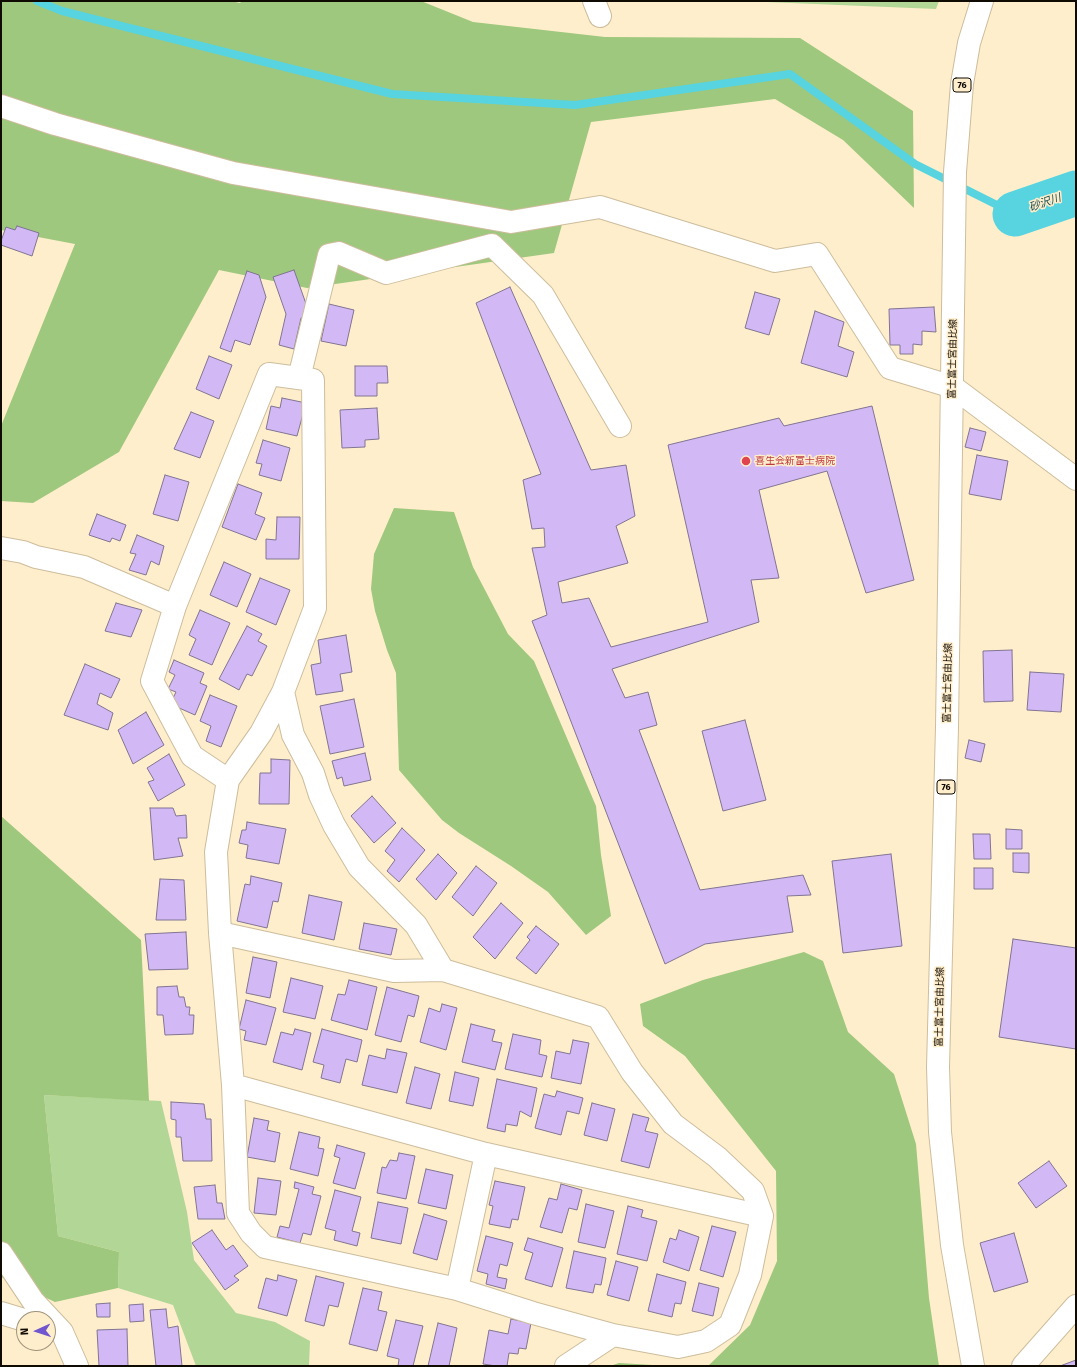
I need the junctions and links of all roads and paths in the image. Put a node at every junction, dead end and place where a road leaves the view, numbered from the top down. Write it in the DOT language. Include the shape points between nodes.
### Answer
graph roads {
  1 [pos="982,1"];
  2 [pos="1,106"];
  3 [pos="299,378"];
  4 [pos="953,387"];
  5 [pos="620,426"];
  6 [pos="1076,479"];
  7 [pos="1,548"];
  8 [pos="175,606"];
  9 [pos="283,692"];
  10 [pos="228,780"];
  11 [pos="220,933"];
  12 [pos="443,970"];
  13 [pos="233,1086"];
  14 [pos="486,1154"];
  15 [pos="762,1216"];
  16 [pos="1,1253"];
  17 [pos="458,1288"];
  18 [pos="1076,1306"];
  19 [pos="41,1311"];
  20 [pos="1,1313"];
  21 [pos="16,1318"];
  22 [pos="56,1332"];
  23 [pos="612,1336"];
  24 [pos="76,1366"];
  25 [pos="566,1366"];
  26 [pos="974,1366"];
  27 [pos="1023,1366"];
  1 -- 4 [label="street, 富士富士宮由比線 / 76" via="969,43 962,84 955,205"];
  2 -- 4 [label="street" via="55,124 233,173 511,222 600,207 776,260 817,254 890,368"];
  3 -- 5 [label="street" via="329,254 339,253 386,273 492,245 543,295"];
  3 -- 8 [label="street" via="269,374"];
  3 -- 9 [label="street" via="313,380 315,608"];
  4 -- 6 [label="street"];
  4 -- 26 [label="street, 富士富士宮由比線 / 76" via="938,1067 940,1132 952,1245"];
  7 -- 8 [label="street" via="84,567"];
  8 -- 10 [label="street" via="152,681 192,756"];
  9 -- 10 [label="street" via="261,733"];
  9 -- 12 [label="street" via="293,735 338,831 359,867 416,925"];
  10 -- 11 [label="street" via="216,852"];
  11 -- 12 [label="street" via="394,971"];
  11 -- 13 [label="street"];
  12 -- 15 [label="street" via="598,1017 632,1072 673,1124 717,1157 752,1191"];
  13 -- 14 [label="street"];
  13 -- 17 [label="street" via="238,1213 251,1233 265,1247"];
  14 -- 15 [label="street"];
  14 -- 17 [label="street"];
  15 -- 23 [label="street" via="750,1275 730,1324 706,1341 678,1347"];
  16 -- 19 [label="street"];
  17 -- 23 [label="street"];
  18 -- 27 [label="street"];
  20 -- 21 [label="street"];
  22 -- 24 [label="street"];
  23 -- 25 [label="street"];
}
